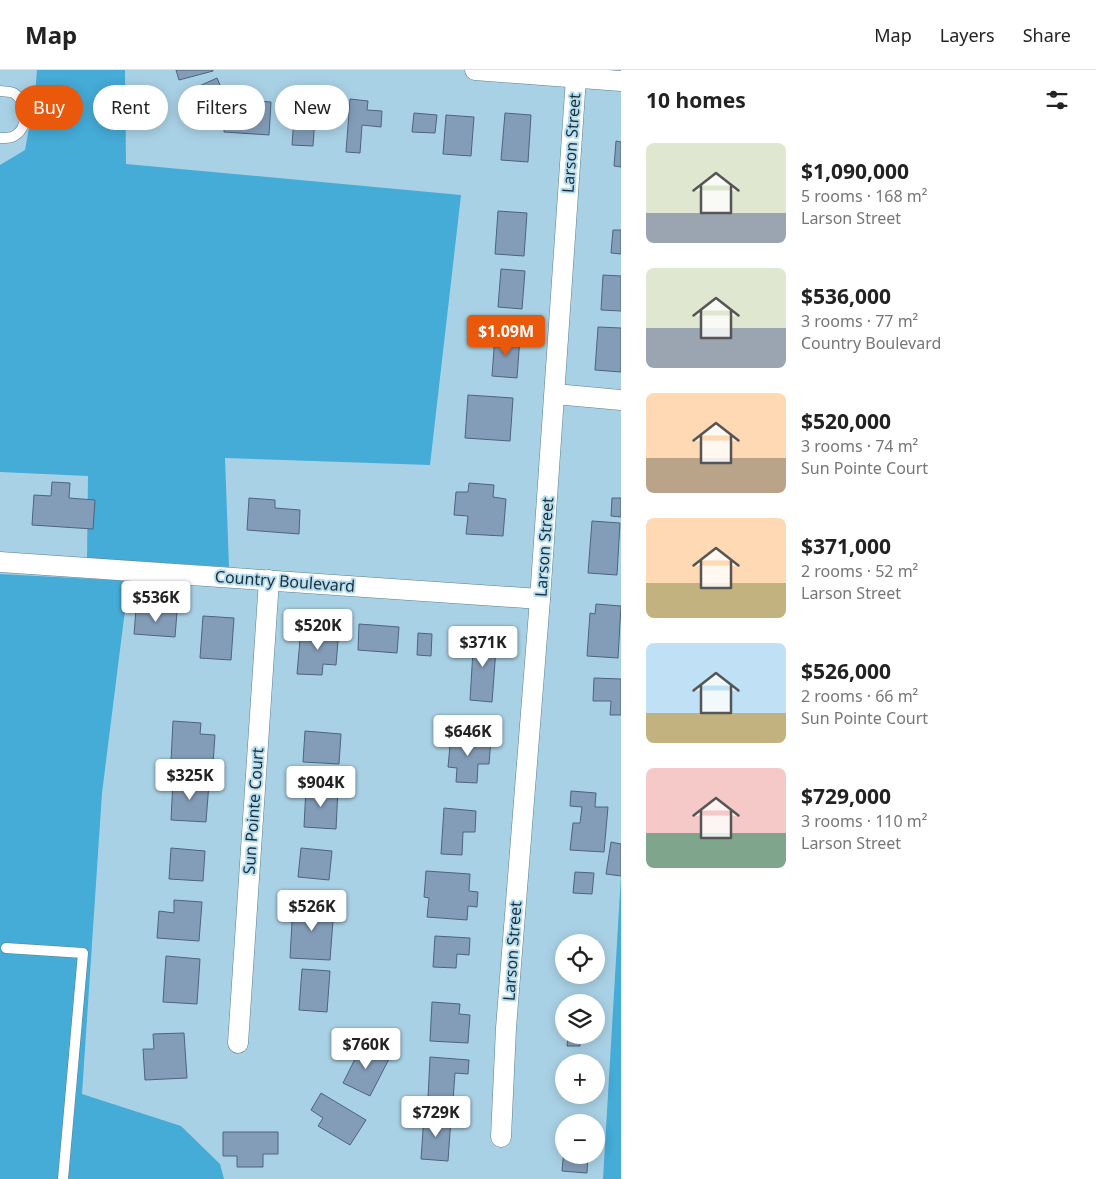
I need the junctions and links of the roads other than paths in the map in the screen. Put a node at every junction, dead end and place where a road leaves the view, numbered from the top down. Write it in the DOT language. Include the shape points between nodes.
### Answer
graph roads {
  1 [pos="475,70"];
  2 [pos="576,78"];
  3 [pos="621,81"];
  4 [pos="0,91"];
  5 [pos="0,138"];
  6 [pos="555,394"];
  7 [pos="621,400"];
  8 [pos="0,562"];
  9 [pos="269,580"];
  10 [pos="540,599"];
  11 [pos="6,948"];
  12 [pos="238,1043"];
  13 [pos="501,1137"];
  14 [pos="63,1179"];
  1 -- 2 [label="street"];
  2 -- 3 [label="street"];
  2 -- 6 [label="street, Larson Street"];
  4 -- 5 [label="lane" via="14,93 24,104 26,120 12,137"];
  6 -- 7 [label="street"];
  6 -- 10 [label="street, Larson Street"];
  8 -- 9 [label="street, Country Boulevard"];
  9 -- 10 [label="street, Country Boulevard"];
  9 -- 12 [label="street, Sun Pointe Court"];
  10 -- 13 [label="street, Larson Street" via="506,1028"];
  11 -- 14 [label="lane" via="83,954"];
}
